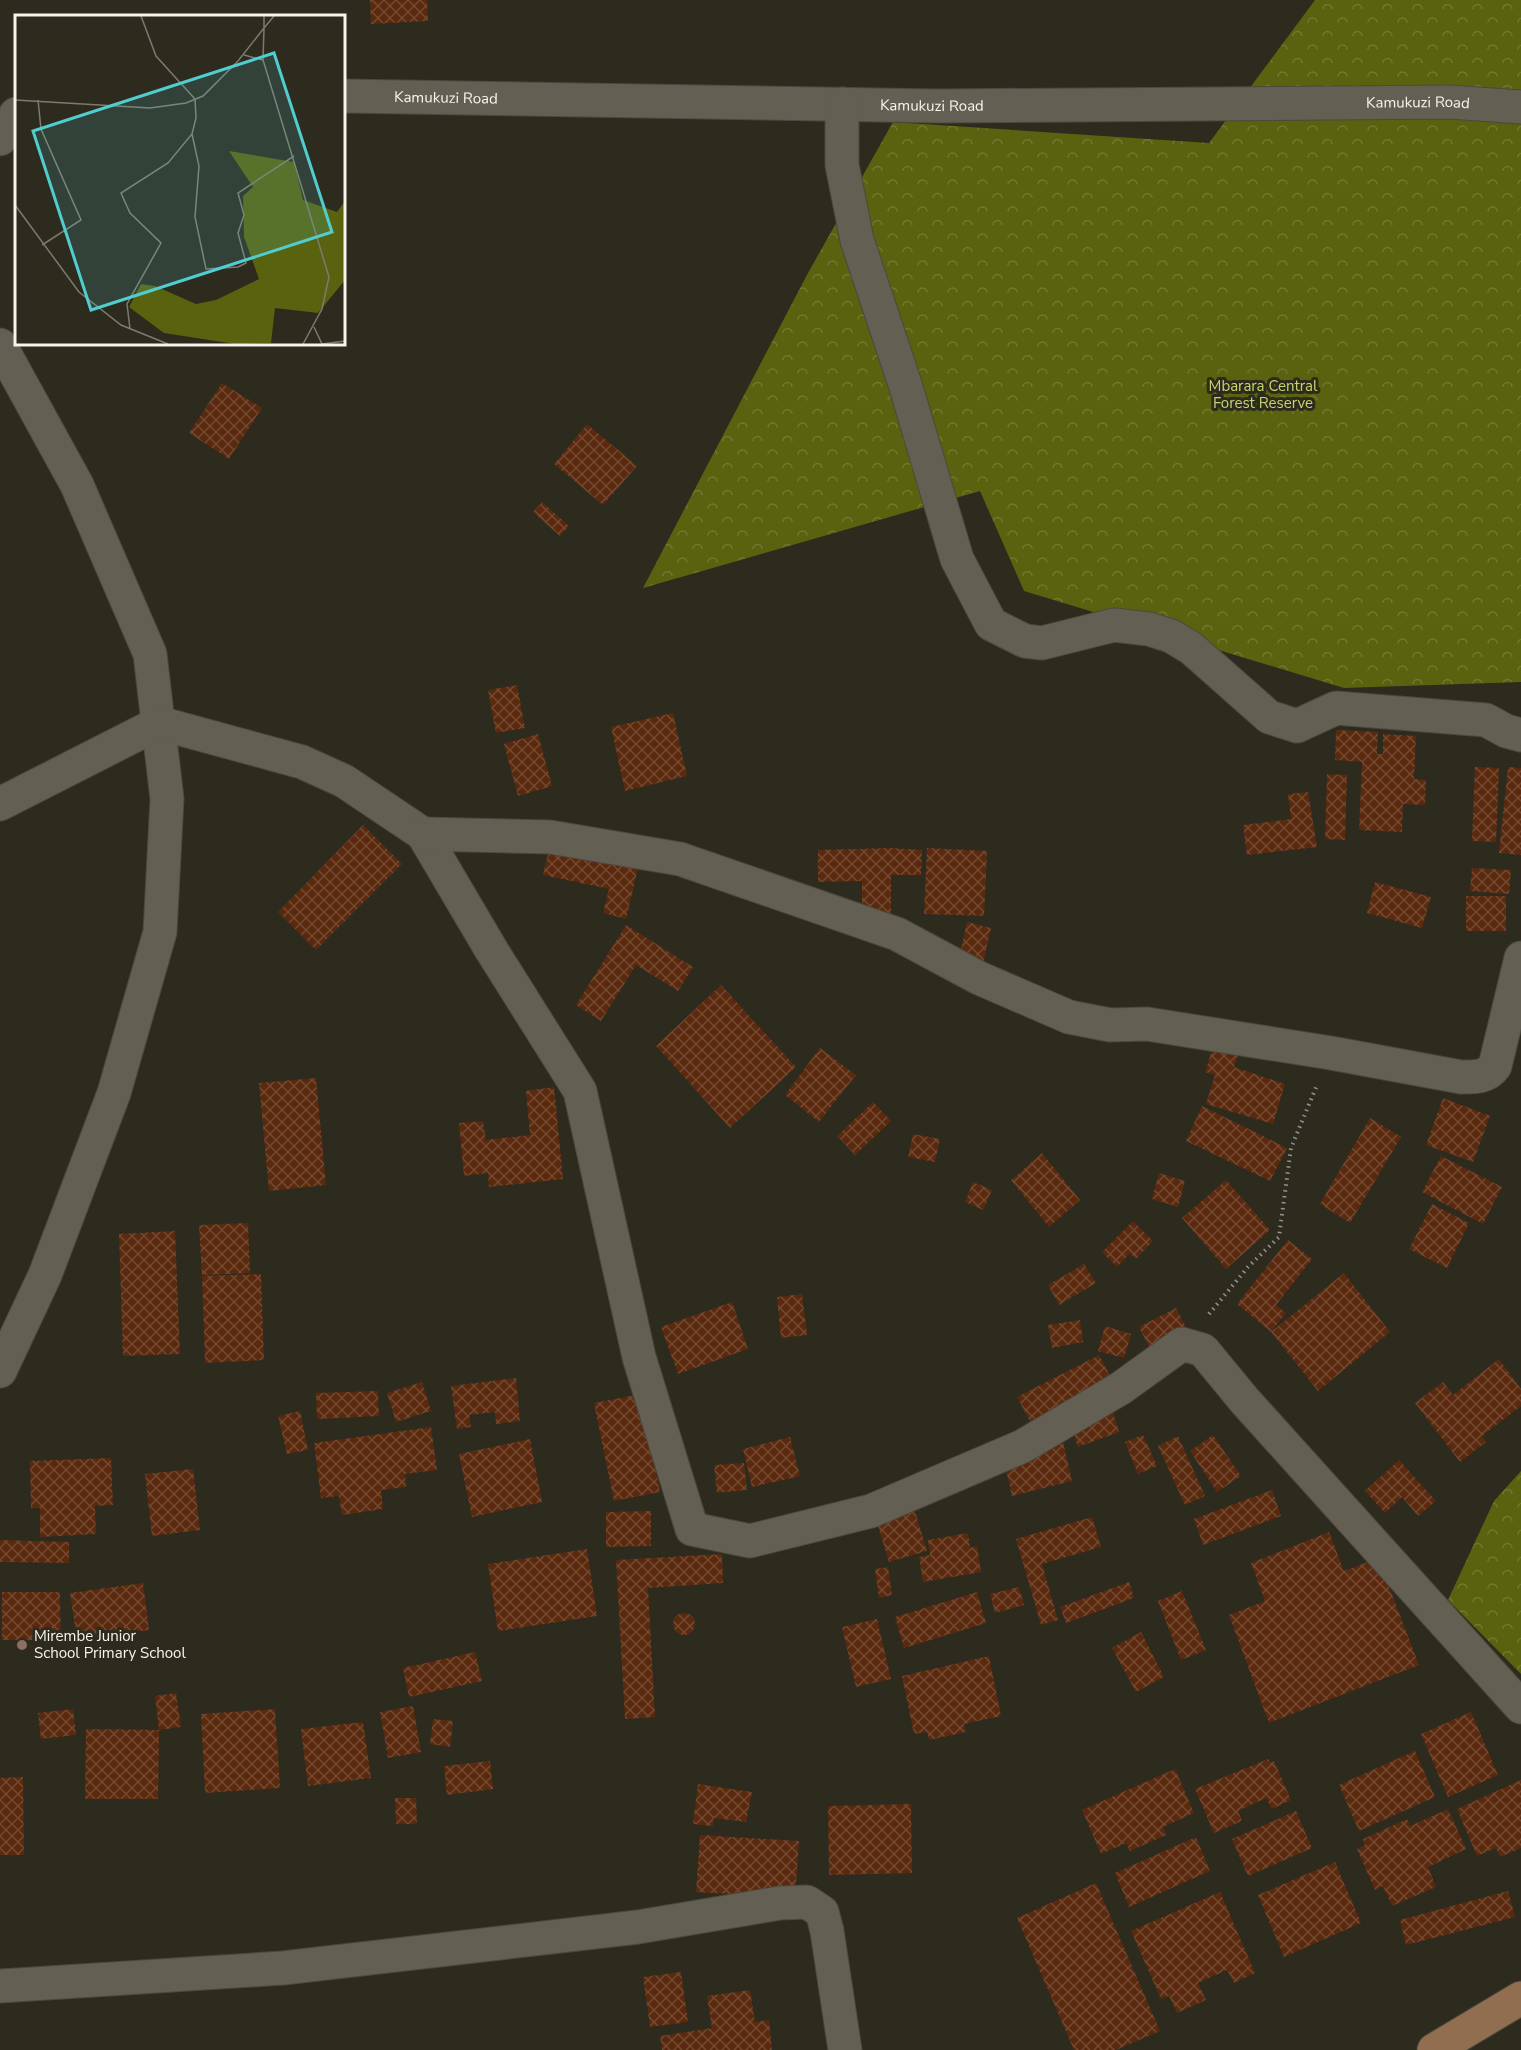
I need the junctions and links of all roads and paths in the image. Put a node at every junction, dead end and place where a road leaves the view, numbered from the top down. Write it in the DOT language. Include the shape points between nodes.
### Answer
graph roads {
  1 [pos="0,94"];
  2 [pos="345,96"];
  3 [pos="15,99"];
  4 [pos="842,104"];
  5 [pos="1521,107"];
  6 [pos="15,116"];
  7 [pos="0,140"];
  8 [pos="0,345"];
  9 [pos="159,723"];
  10 [pos="1521,735"];
  11 [pos="0,804"];
  12 [pos="423,834"];
  13 [pos="1521,958"];
  14 [pos="1331,1053"];
  15 [pos="1182,1344"];
  16 [pos="0,1371"];
  17 [pos="1521,1707"];
  18 [pos="0,1986"];
  19 [pos="1521,1998"];
  20 [pos="845,2050"];
  21 [pos="1434,2050"];
  1 -- 3 [label="street"];
  2 -- 4 [label="street, Kamukuzi Road"];
  4 -- 5 [label="street, Kamukuzi Road" via="1450,102"];
  4 -- 10 [label="street" via="842,165 857,240 957,559 991,624 1025,641 1042,643 1114,625 1171,636 1191,648 1269,717 1297,726 1336,708 1486,720"];
  6 -- 7 [label="street"];
  8 -- 9 [label="street" via="77,485 150,654"];
  9 -- 11 [label="street"];
  9 -- 12 [label="street" via="302,762 344,781"];
  9 -- 16 [label="street" via="167,799 160,932 114,1093 45,1275"];
  12 -- 14 [label="street" via="550,837 680,859 897,934 979,978 1068,1017 1110,1025 1148,1024"];
  12 -- 15 [label="street" via="580,1091 639,1357 692,1529 750,1541 871,1510 1023,1446 1121,1388"];
  13 -- 14 [label="street" via="1495,1066 1482,1077 1461,1077"];
  14 -- 15 [label="path" via="1291,1148 1279,1237"];
  15 -- 17 [label="street" via="1203,1350"];
  18 -- 20 [label="street" via="283,1968 638,1927 807,1902 822,1912 827,1931"];
  19 -- 21 [label="main road"];
}
